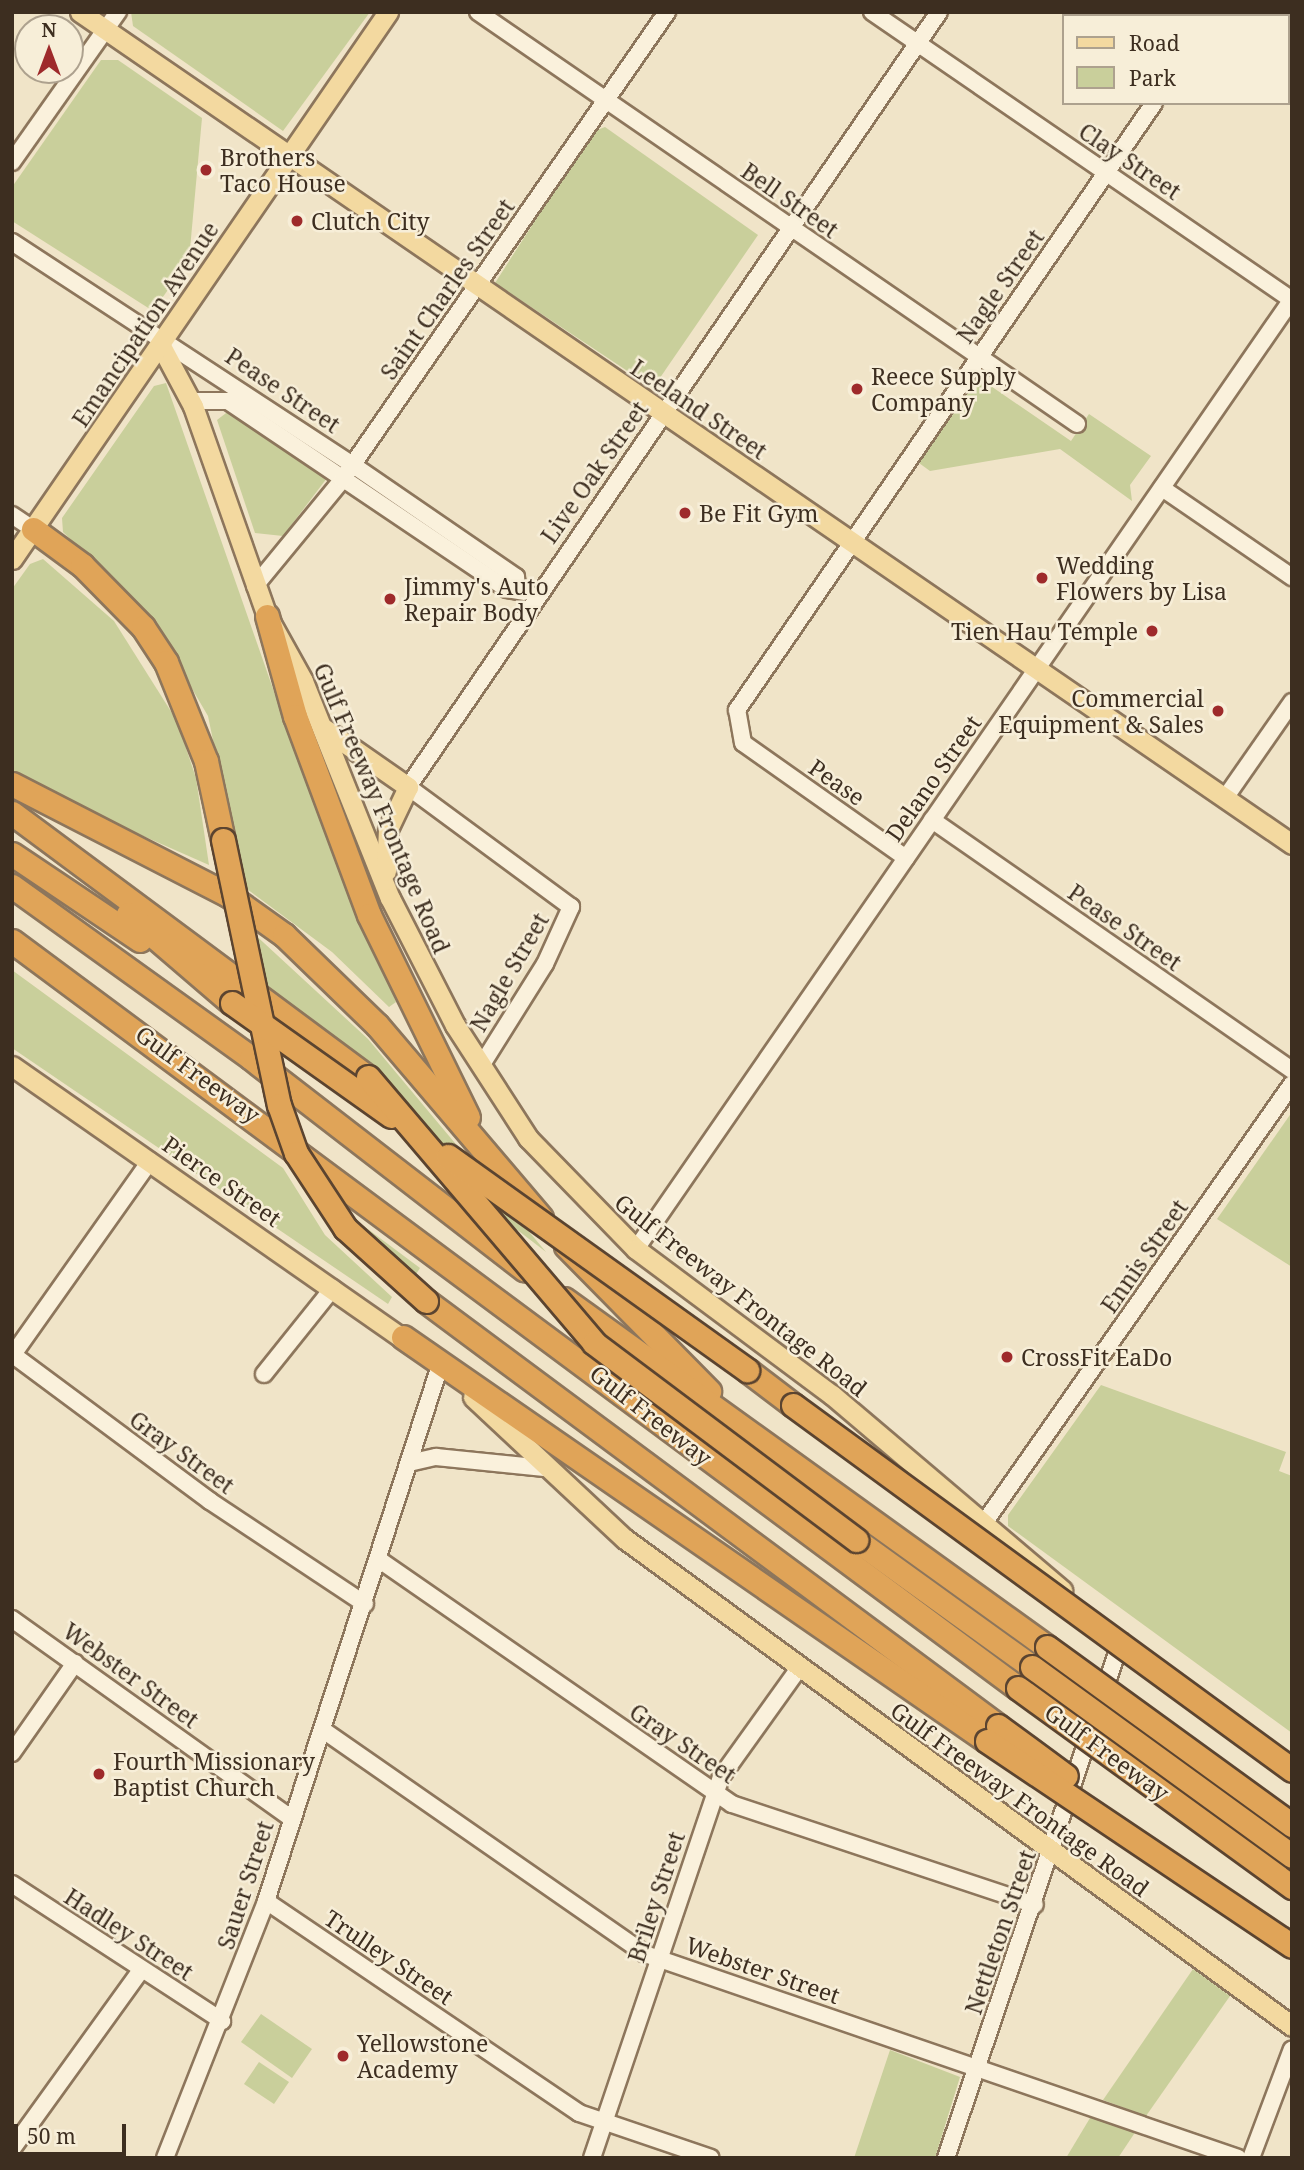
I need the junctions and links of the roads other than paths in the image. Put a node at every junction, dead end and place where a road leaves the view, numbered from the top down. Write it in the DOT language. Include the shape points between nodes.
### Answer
graph roads {
  1 [pos="80,12"];
  2 [pos="118,12"];
  3 [pos="388,12"];
  4 [pos="478,12"];
  5 [pos="667,12"];
  6 [pos="873,12"];
  7 [pos="939,12"];
  8 [pos="106,30"];
  9 [pos="918,43"];
  10 [pos="606,101"];
  11 [pos="1153,105"];
  12 [pos="289,156"];
  13 [pos="12,162"];
  14 [pos="1107,173"];
  15 [pos="790,228"];
  16 [pos="12,242"];
  17 [pos="476,286"];
  18 [pos="1292,300"];
  19 [pos="161,346"];
  20 [pos="978,357"];
  21 [pos="190,401"];
  22 [pos="663,413"];
  23 [pos="1077,424"];
  24 [pos="353,465"];
  25 [pos="342,480"];
  26 [pos="1162,488"];
  27 [pos="12,515"];
  28 [pos="33,529"];
  29 [pos="848,541"];
  30 [pos="12,559"];
  31 [pos="1292,577"];
  32 [pos="255,586"];
  33 [pos="517,587"];
  34 [pos="533,599"];
  35 [pos="267,616"];
  36 [pos="1035,670"];
  37 [pos="1292,702"];
  38 [pos="321,727"];
  39 [pos="743,743"];
  40 [pos="12,784"];
  41 [pos="408,787"];
  42 [pos="1225,798"];
  43 [pos="12,813"];
  44 [pos="932,820"];
  45 [pos="12,827"];
  46 [pos="1292,844"];
  47 [pos="12,854"];
  48 [pos="906,858"];
  49 [pos="12,886"];
  50 [pos="390,898"];
  51 [pos="12,940"];
  52 [pos="232,1003"];
  53 [pos="12,1066"];
  54 [pos="481,1066"];
  55 [pos="1292,1070"];
  56 [pos="1292,1084"];
  57 [pos="150,1161"];
  58 [pos="494,1162"];
  59 [pos="636,1249"];
  60 [pos="333,1288"];
  61 [pos="403,1337"];
  62 [pos="12,1355"];
  63 [pos="439,1369"];
  64 [pos="264,1374"];
  65 [pos="751,1433"];
  66 [pos="409,1463"];
  67 [pos="544,1468"];
  68 [pos="984,1523"];
  69 [pos="380,1561"];
  70 [pos="365,1604"];
  71 [pos="12,1619"];
  72 [pos="1121,1641"];
  73 [pos="75,1663"];
  74 [pos="799,1668"];
  75 [pos="323,1730"];
  76 [pos="992,1733"];
  77 [pos="12,1754"];
  78 [pos="1292,1764"];
  79 [pos="1292,1770"];
  80 [pos="714,1793"];
  81 [pos="291,1818"];
  82 [pos="1292,1825"];
  83 [pos="1052,1853"];
  84 [pos="1292,1856"];
  85 [pos="12,1884"];
  86 [pos="1292,1887"];
  87 [pos="266,1900"];
  88 [pos="1035,1905"];
  89 [pos="1292,1943"];
  90 [pos="659,1959"];
  91 [pos="141,1970"];
  92 [pos="222,2021"];
  93 [pos="1292,2026"];
  94 [pos="1292,2049"];
  95 [pos="978,2067"];
  96 [pos="604,2122"];
  97 [pos="12,2149"];
  98 [pos="165,2158"];
  99 [pos="592,2158"];
  100 [pos="711,2158"];
  101 [pos="946,2158"];
  102 [pos="1238,2158"];
  103 [pos="1251,2158"];
  1 -- 8 [label="main road, Leeland Street"];
  2 -- 8 [label="street"];
  3 -- 12 [label="main road, Emancipation Avenue"];
  4 -- 10 [label="street, Bell Street"];
  5 -- 10 [label="street, Saint Charles Street"];
  6 -- 9 [label="street, Clay Street"];
  7 -- 9 [label="street, Live Oak Street"];
  8 -- 12 [label="main road, Leeland Street"];
  8 -- 13 [label="street"];
  9 -- 14 [label="street, Clay Street"];
  9 -- 15 [label="street, Live Oak Street"];
  10 -- 15 [label="street, Bell Street"];
  10 -- 17 [label="street, Saint Charles Street"];
  11 -- 14 [label="street, Nagle Street"];
  12 -- 17 [label="main road, Leeland Street"];
  12 -- 19 [label="main road, Emancipation Avenue"];
  14 -- 18 [label="street, Clay Street"];
  14 -- 20 [label="street, Nagle Street"];
  15 -- 20 [label="street, Bell Street"];
  15 -- 22 [label="street, Live Oak Street"];
  16 -- 19 [label="street, Pease Street"];
  17 -- 22 [label="main road, Leeland Street"];
  17 -- 24 [label="street, Saint Charles Street"];
  18 -- 26 [label="street, Delano Street"];
  19 -- 21 [label="main road, Gulf Freeway Frontage Road"];
  19 -- 24 [label="street, Pease Street" via="183,349"];
  19 -- 28 [label="main road, Emancipation Avenue"];
  20 -- 23 [label="street, Bell Street"];
  20 -- 29 [label="street, Nagle Street"];
  21 -- 25 [label="street, Pease Street" via="228,401"];
  21 -- 32 [label="main road, Gulf Freeway Frontage Road"];
  22 -- 29 [label="main road, Leeland Street"];
  22 -- 34 [label="street, Live Oak Street"];
  24 -- 25 [label="street, Saint Charles Street"];
  24 -- 33 [label="street, Pease Street" via="516,577"];
  25 -- 32 [label="street, Saint Charles Street"];
  25 -- 33 [label="street, Pease Street" via="507,589"];
  26 -- 31 [label="street"];
  26 -- 36 [label="street, Delano Street"];
  27 -- 28 [label="street"];
  28 -- 30 [label="main road, Emancipation Avenue"];
  28 -- 76 [label="highway, bridge" via="82,565 143,627 166,662 206,761 279,1105 296,1153 345,1228 426,1301"];
  29 -- 36 [label="main road, Leeland Street"];
  29 -- 39 [label="street, Nagle Street" via="743,697 737,725"];
  32 -- 35 [label="main road, Gulf Freeway Frontage Road"];
  33 -- 34 [label="street, Pease Street"];
  34 -- 41 [label="street, Live Oak Street"];
  35 -- 38 [label="main road, Gulf Freeway Frontage Road"];
  35 -- 58 [label="highway" via="295,716 386,958"];
  36 -- 42 [label="main road, Leeland Street"];
  36 -- 44 [label="street, Delano Street"];
  37 -- 42 [label="street"];
  38 -- 41 [label="main road"];
  38 -- 50 [label="main road, Gulf Freeway Frontage Road"];
  39 -- 48 [label="street, Pease"];
  40 -- 58 [label="highway" via="228,895 284,936 377,1025"];
  41 -- 50 [label="main road" via="383,851"];
  41 -- 54 [label="street, Nagle Street" via="569,900 545,964"];
  42 -- 46 [label="main road, Leeland Street"];
  43 -- 84 [label="highway, Gulf Freeway, bridge" via="368,1077 594,1343 856,1540"];
  44 -- 48 [label="street, Delano Street"];
  44 -- 55 [label="street, Pease Street"];
  45 -- 52 [label="highway" via="151,932"];
  47 -- 52 [label="highway"];
  48 -- 59 [label="street, Delano Street"];
  49 -- 65 [label="highway, Gulf Freeway"];
  50 -- 54 [label="main road, Gulf Freeway Frontage Road"];
  51 -- 86 [label="highway, Gulf Freeway, bridge"];
  52 -- 79 [label="highway, bridge" via="747,1370"];
  53 -- 57 [label="main road, Pierce Street"];
  54 -- 59 [label="main road, Gulf Freeway Frontage Road" via="561,1179"];
  56 -- 68 [label="street, Ennis Street"];
  57 -- 60 [label="main road, Pierce Street"];
  57 -- 62 [label="street"];
  58 -- 65 [label="highway" via="617,1302"];
  59 -- 68 [label="main road, Gulf Freeway Frontage Road" via="832,1395"];
  60 -- 61 [label="main road, Pierce Street"];
  60 -- 64 [label="street"];
  61 -- 63 [label="main road, Gulf Freeway Frontage Road"];
  61 -- 76 [label="highway"];
  62 -- 70 [label="street, Gray Street" via="209,1501"];
  63 -- 66 [label="street, Sauer Street"];
  63 -- 67 [label="main road, Gulf Freeway Frontage Road" via="499,1418"];
  65 -- 82 [label="highway, Gulf Freeway, bridge"];
  66 -- 67 [label="street" via="436,1457"];
  66 -- 69 [label="street, Sauer Street"];
  67 -- 74 [label="main road, Gulf Freeway Frontage Road" via="625,1539"];
  68 -- 72 [label="main road, Gulf Freeway Frontage Road"];
  69 -- 70 [label="street, Sauer Street"];
  69 -- 80 [label="street, Gray Street"];
  70 -- 75 [label="street, Sauer Street"];
  71 -- 73 [label="street, Webster Street"];
  72 -- 78 [label="main road, Gulf Freeway Frontage Road"];
  72 -- 83 [label="street, Nettleton Street"];
  73 -- 77 [label="street"];
  73 -- 81 [label="street, Webster Street"];
  74 -- 80 [label="street, Briley Street"];
  74 -- 83 [label="main road, Gulf Freeway Frontage Road"];
  75 -- 81 [label="street, Sauer Street"];
  75 -- 90 [label="street, Webster Street"];
  76 -- 89 [label="highway, bridge"];
  80 -- 88 [label="street, Gray Street"];
  80 -- 90 [label="street, Briley Street"];
  81 -- 87 [label="street, Sauer Street"];
  83 -- 88 [label="street, Nettleton Street"];
  83 -- 93 [label="main road, Gulf Freeway Frontage Road"];
  85 -- 91 [label="street, Hadley Street"];
  87 -- 92 [label="street, Sauer Street"];
  87 -- 96 [label="street, Trulley Street" via="579,2113"];
  88 -- 95 [label="street, Nettleton Street"];
  90 -- 95 [label="street, Webster Street"];
  90 -- 96 [label="street, Briley Street"];
  91 -- 92 [label="street, Hadley Street"];
  91 -- 97 [label="street"];
  92 -- 98 [label="street, Sauer Street"];
  94 -- 103 [label="street"];
  95 -- 101 [label="street, Nettleton Street"];
  95 -- 102 [label="street, Webster Street"];
  96 -- 99 [label="street, Briley Street"];
  96 -- 100 [label="street, Trulley Street"];
}
